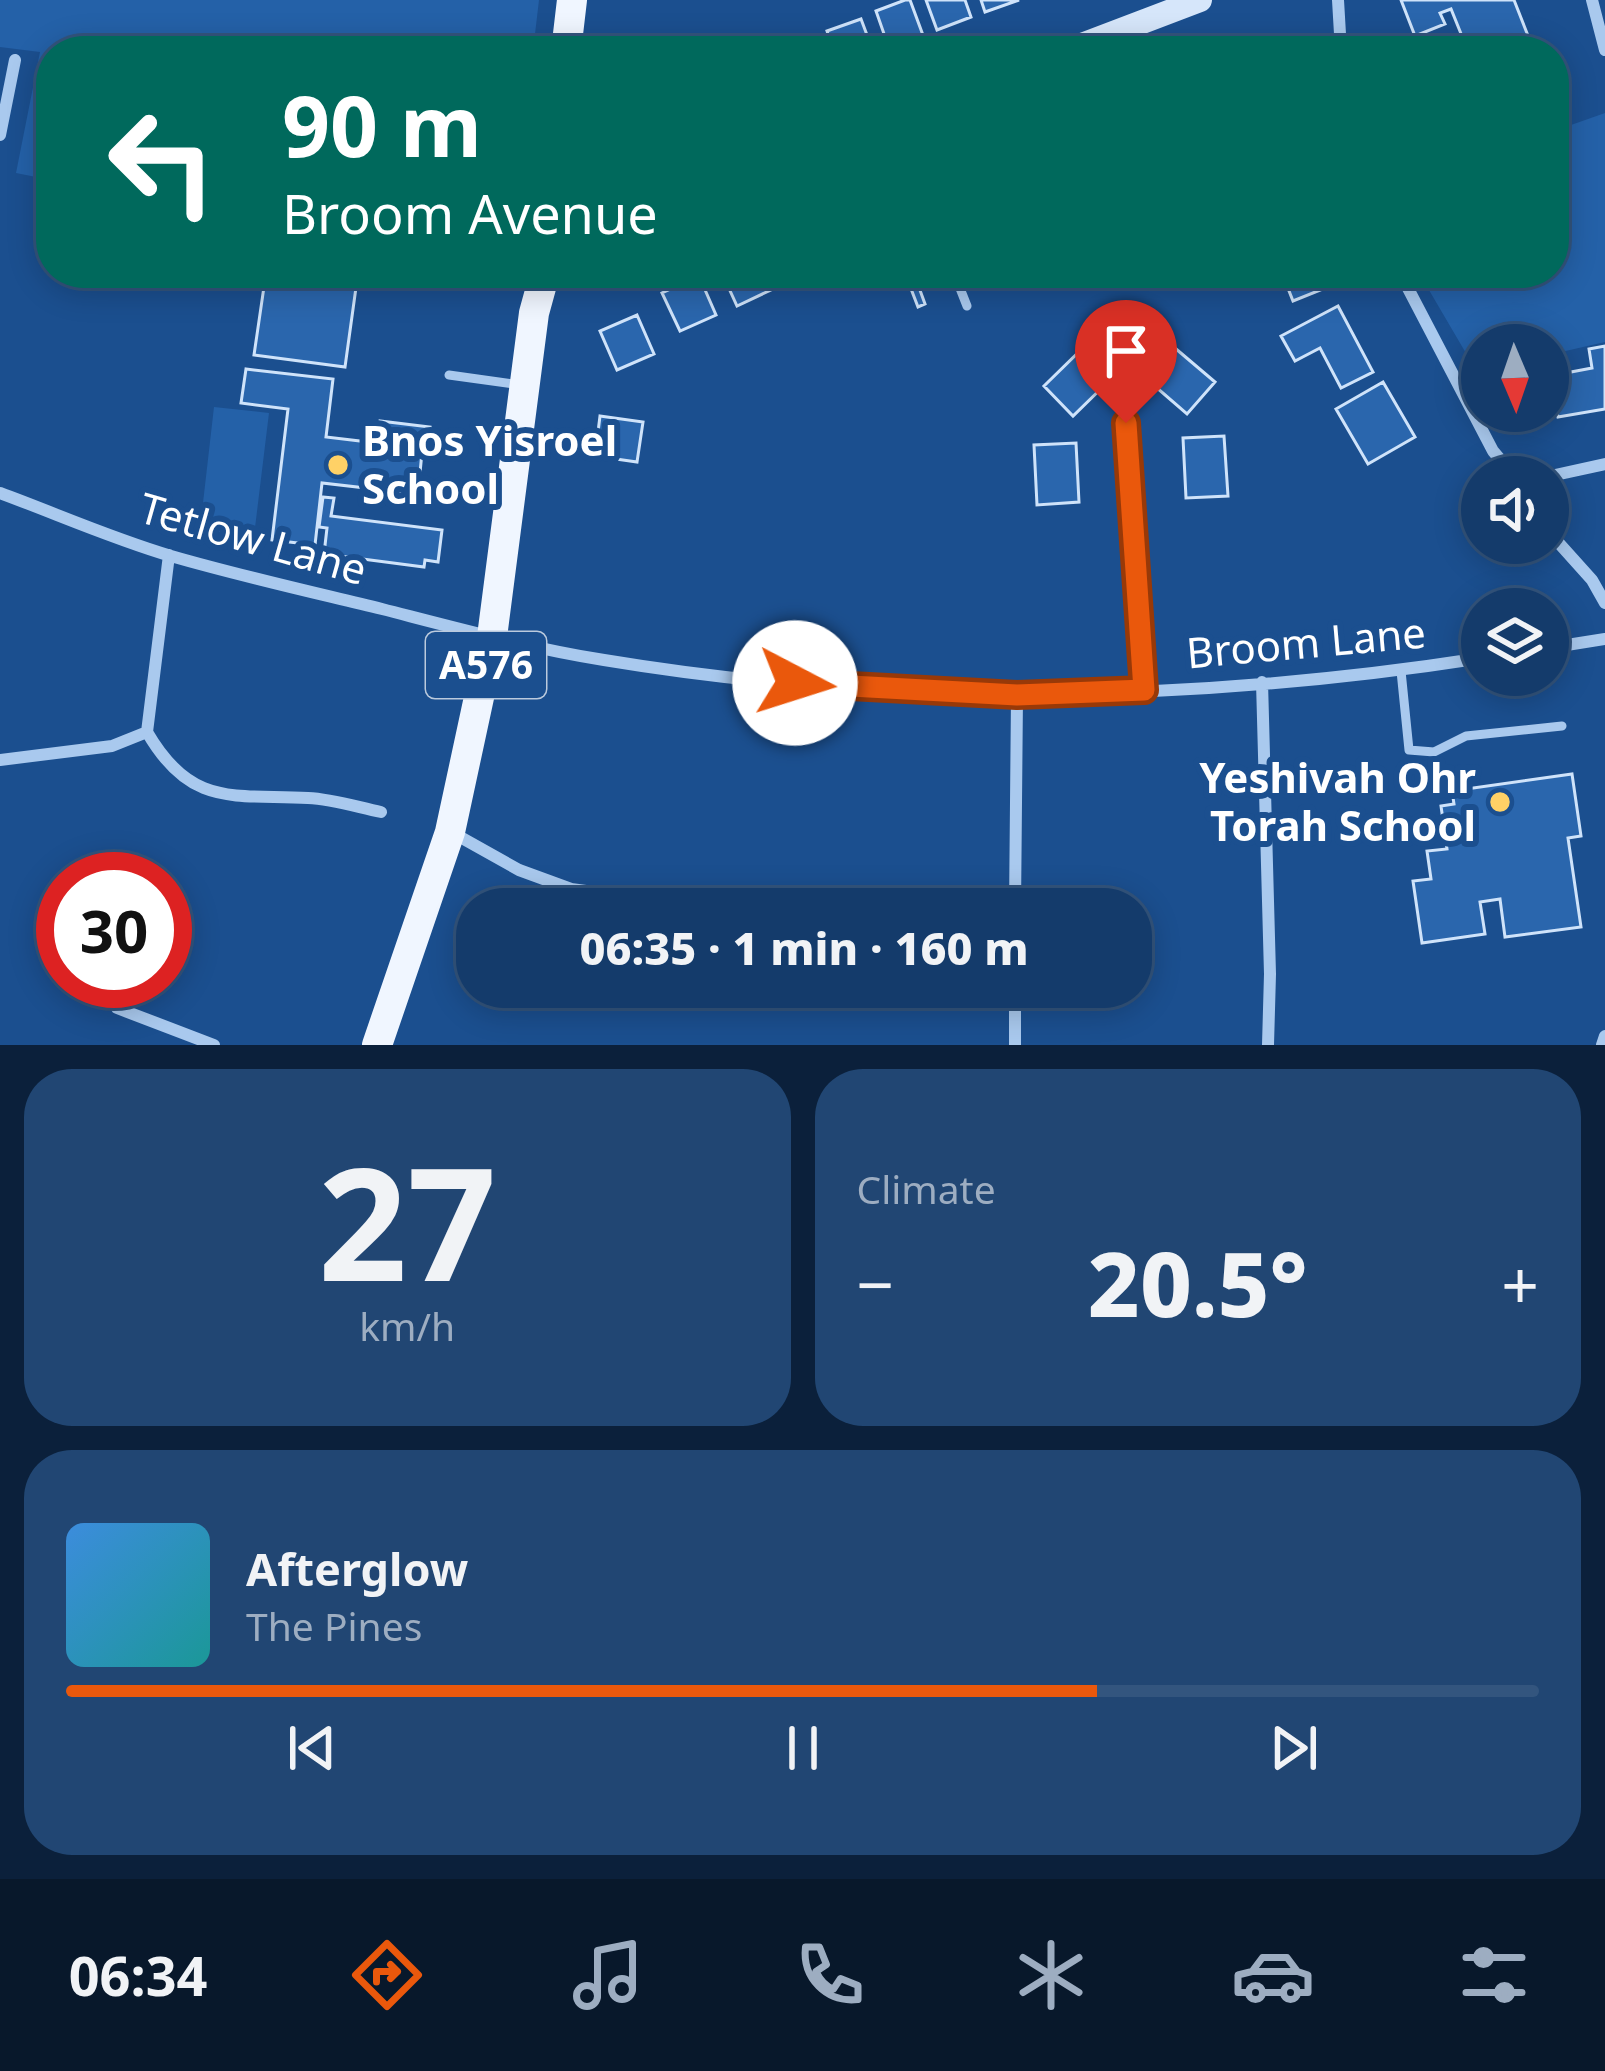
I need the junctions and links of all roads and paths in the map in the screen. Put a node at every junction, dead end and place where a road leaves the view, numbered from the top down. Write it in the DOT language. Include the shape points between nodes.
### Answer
graph roads {
  1 [pos="572,0"];
  2 [pos="1200,0"];
  3 [pos="1338,0"];
  4 [pos="1592,0"];
  5 [pos="568,36"];
  6 [pos="1105,36"];
  7 [pos="1340,36"];
  8 [pos="1605,50"];
  9 [pos="15,60"];
  10 [pos="0,135"];
  11 [pos="541,288"];
  12 [pos="960,288"];
  13 [pos="1408,288"];
  14 [pos="967,306"];
  15 [pos="449,375"];
  16 [pos="526,386"];
  17 [pos="1126,423"];
  18 [pos="1497,456"];
  19 [pos="1605,464"];
  20 [pos="1569,472"];
  21 [pos="0,493"];
  22 [pos="1569,554"];
  23 [pos="169,555"];
  24 [pos="1605,603"];
  25 [pos="492,638"];
  26 [pos="1605,639"];
  27 [pos="1569,645"];
  28 [pos="1461,661"];
  29 [pos="1401,671"];
  30 [pos="1262,682"];
  31 [pos="1144,690"];
  32 [pos="1017,695"];
  33 [pos="1562,726"];
  34 [pos="147,732"];
  35 [pos="0,760"];
  36 [pos="381,812"];
  37 [pos="450,832"];
  38 [pos="569,888"];
  39 [pos="1015,888"];
  40 [pos="117,1008"];
  41 [pos="1015,1008"];
  42 [pos="1605,1036"];
  43 [pos="214,1045"];
  44 [pos="377,1045"];
  45 [pos="1015,1045"];
  46 [pos="1268,1045"];
  47 [pos="1602,1045"];
  1 -- 5 [label="main road"];
  2 -- 6 [label="street"];
  3 -- 7 [label="street"];
  4 -- 8 [label="street"];
  9 -- 10 [label="street"];
  11 -- 16 [label="main road, A576"];
  12 -- 14 [label="lane"];
  13 -- 18 [label="street"];
  15 -- 16 [label="lane"];
  16 -- 25 [label="main road, A576"];
  17 -- 31 [label="street"];
  19 -- 20 [label="street"];
  21 -- 23 [label="street, Tetlow Lane"];
  22 -- 24 [label="street"];
  23 -- 25 [label="street, Tetlow Lane"];
  23 -- 34 [label="street"];
  25 -- 32 [label="street, Broom Lane" via="706,675"];
  25 -- 37 [label="main road, A576"];
  26 -- 27 [label="street"];
  28 -- 29 [label="street, Broom Lane"];
  29 -- 30 [label="street, Broom Lane"];
  29 -- 33 [label="lane" via="1409,750"];
  30 -- 31 [label="street, Broom Lane"];
  30 -- 46 [label="street"];
  31 -- 32 [label="street, Broom Lane"];
  32 -- 39 [label="street"];
  34 -- 35 [label="street" via="112,746"];
  34 -- 36 [label="street" via="195,786 237,799 311,798"];
  37 -- 38 [label="street"];
  37 -- 44 [label="main road, A576"];
  40 -- 43 [label="street"];
  41 -- 45 [label="street"];
  42 -- 47 [label="street"];
}
